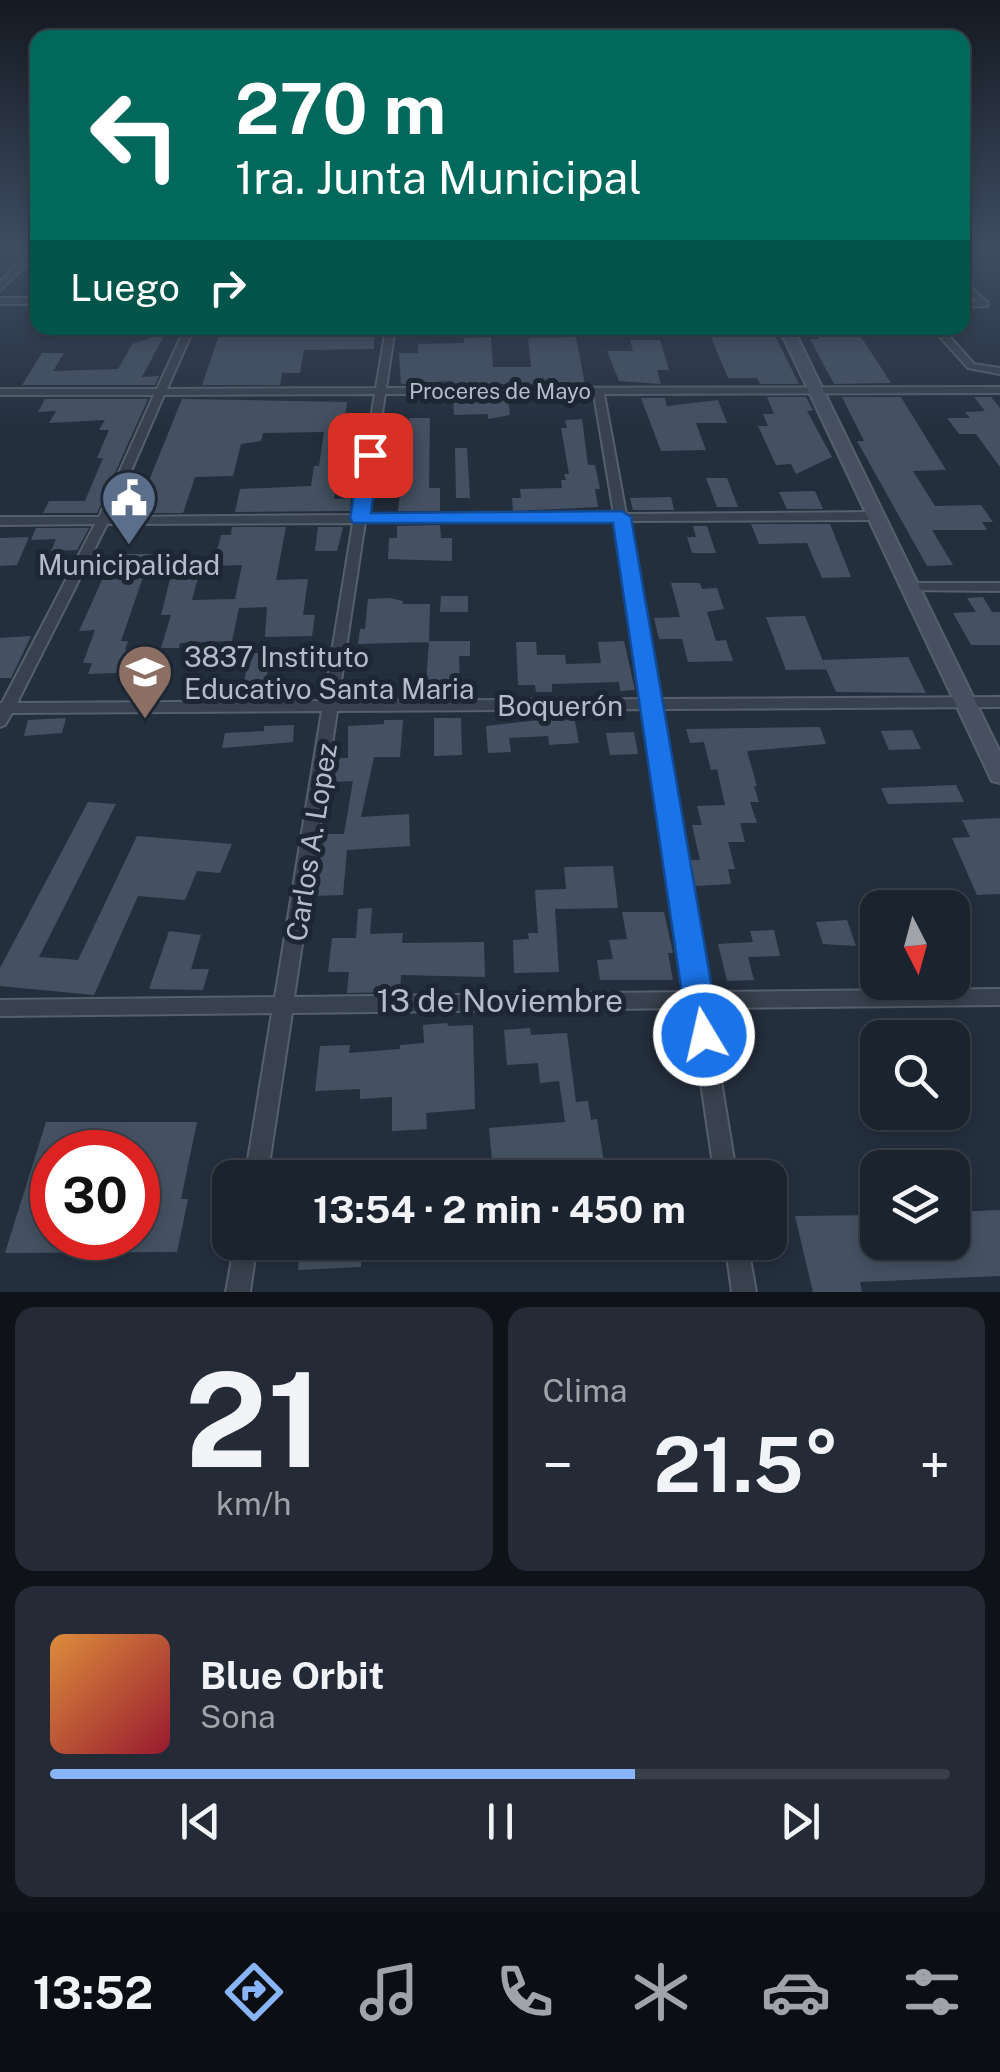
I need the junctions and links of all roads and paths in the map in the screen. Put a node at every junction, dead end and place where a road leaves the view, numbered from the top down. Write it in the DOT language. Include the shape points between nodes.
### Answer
graph roads {
  1 [pos="186,335"];
  2 [pos="389,335"];
  3 [pos="789,335"];
  4 [pos="943,335"];
  5 [pos="1000,371"];
  6 [pos="598,390"];
  7 [pos="815,390"];
  8 [pos="1000,390"];
  9 [pos="162,391"];
  10 [pos="380,391"];
  11 [pos="0,392"];
  12 [pos="876,516"];
  13 [pos="622,517"];
  14 [pos="360,518"];
  15 [pos="0,520"];
  16 [pos="104,520"];
  17 [pos="910,587"];
  18 [pos="1000,587"];
  19 [pos="965,702"];
  20 [pos="1000,702"];
  21 [pos="653,704"];
  22 [pos="332,706"];
  23 [pos="3,713"];
  24 [pos="1000,775"];
  25 [pos="1000,997"];
  26 [pos="698,999"];
  27 [pos="285,1002"];
  28 [pos="0,1008"];
  29 [pos="259,1160"];
  30 [pos="723,1160"];
  31 [pos="243,1260"];
  32 [pos="739,1260"];
  33 [pos="238,1292"];
  34 [pos="744,1292"];
  1 -- 9 [label="street"];
  2 -- 10 [label="street, Carlos A. Lopez"];
  3 -- 7 [label="main road"];
  4 -- 5 [label="street" via="971,366"];
  6 -- 7 [label="street, Proceres de Mayo"];
  6 -- 10 [label="street, Proceres de Mayo"];
  6 -- 13 [label="street"];
  7 -- 8 [label="street, Proceres de Mayo"];
  7 -- 12 [label="main road"];
  9 -- 10 [label="street, Proceres de Mayo"];
  9 -- 11 [label="street, Proceres de Mayo"];
  9 -- 16 [label="street"];
  10 -- 14 [label="street, Carlos A. Lopez"];
  12 -- 13 [label="street"];
  12 -- 17 [label="main road"];
  13 -- 14 [label="street"];
  13 -- 21 [label="street"];
  14 -- 16 [label="street"];
  14 -- 22 [label="street, Carlos A. Lopez"];
  15 -- 16 [label="street"];
  16 -- 23 [label="street"];
  17 -- 18 [label="street"];
  17 -- 19 [label="main road"];
  19 -- 20 [label="street, Boquerón"];
  19 -- 21 [label="street, Boquerón"];
  19 -- 24 [label="main road"];
  21 -- 22 [label="street, Boquerón"];
  21 -- 26 [label="street"];
  22 -- 23 [label="street, Boquerón"];
  22 -- 27 [label="street, Carlos A. Lopez"];
  25 -- 26 [label="street, 13 de Noviembre"];
  26 -- 27 [label="street, 13 de Noviembre"];
  26 -- 30 [label="street"];
  27 -- 28 [label="street, 13 de Noviembre"];
  27 -- 29 [label="street, Carlos A. Lopez"];
  31 -- 33 [label="street"];
  32 -- 34 [label="street"];
}
